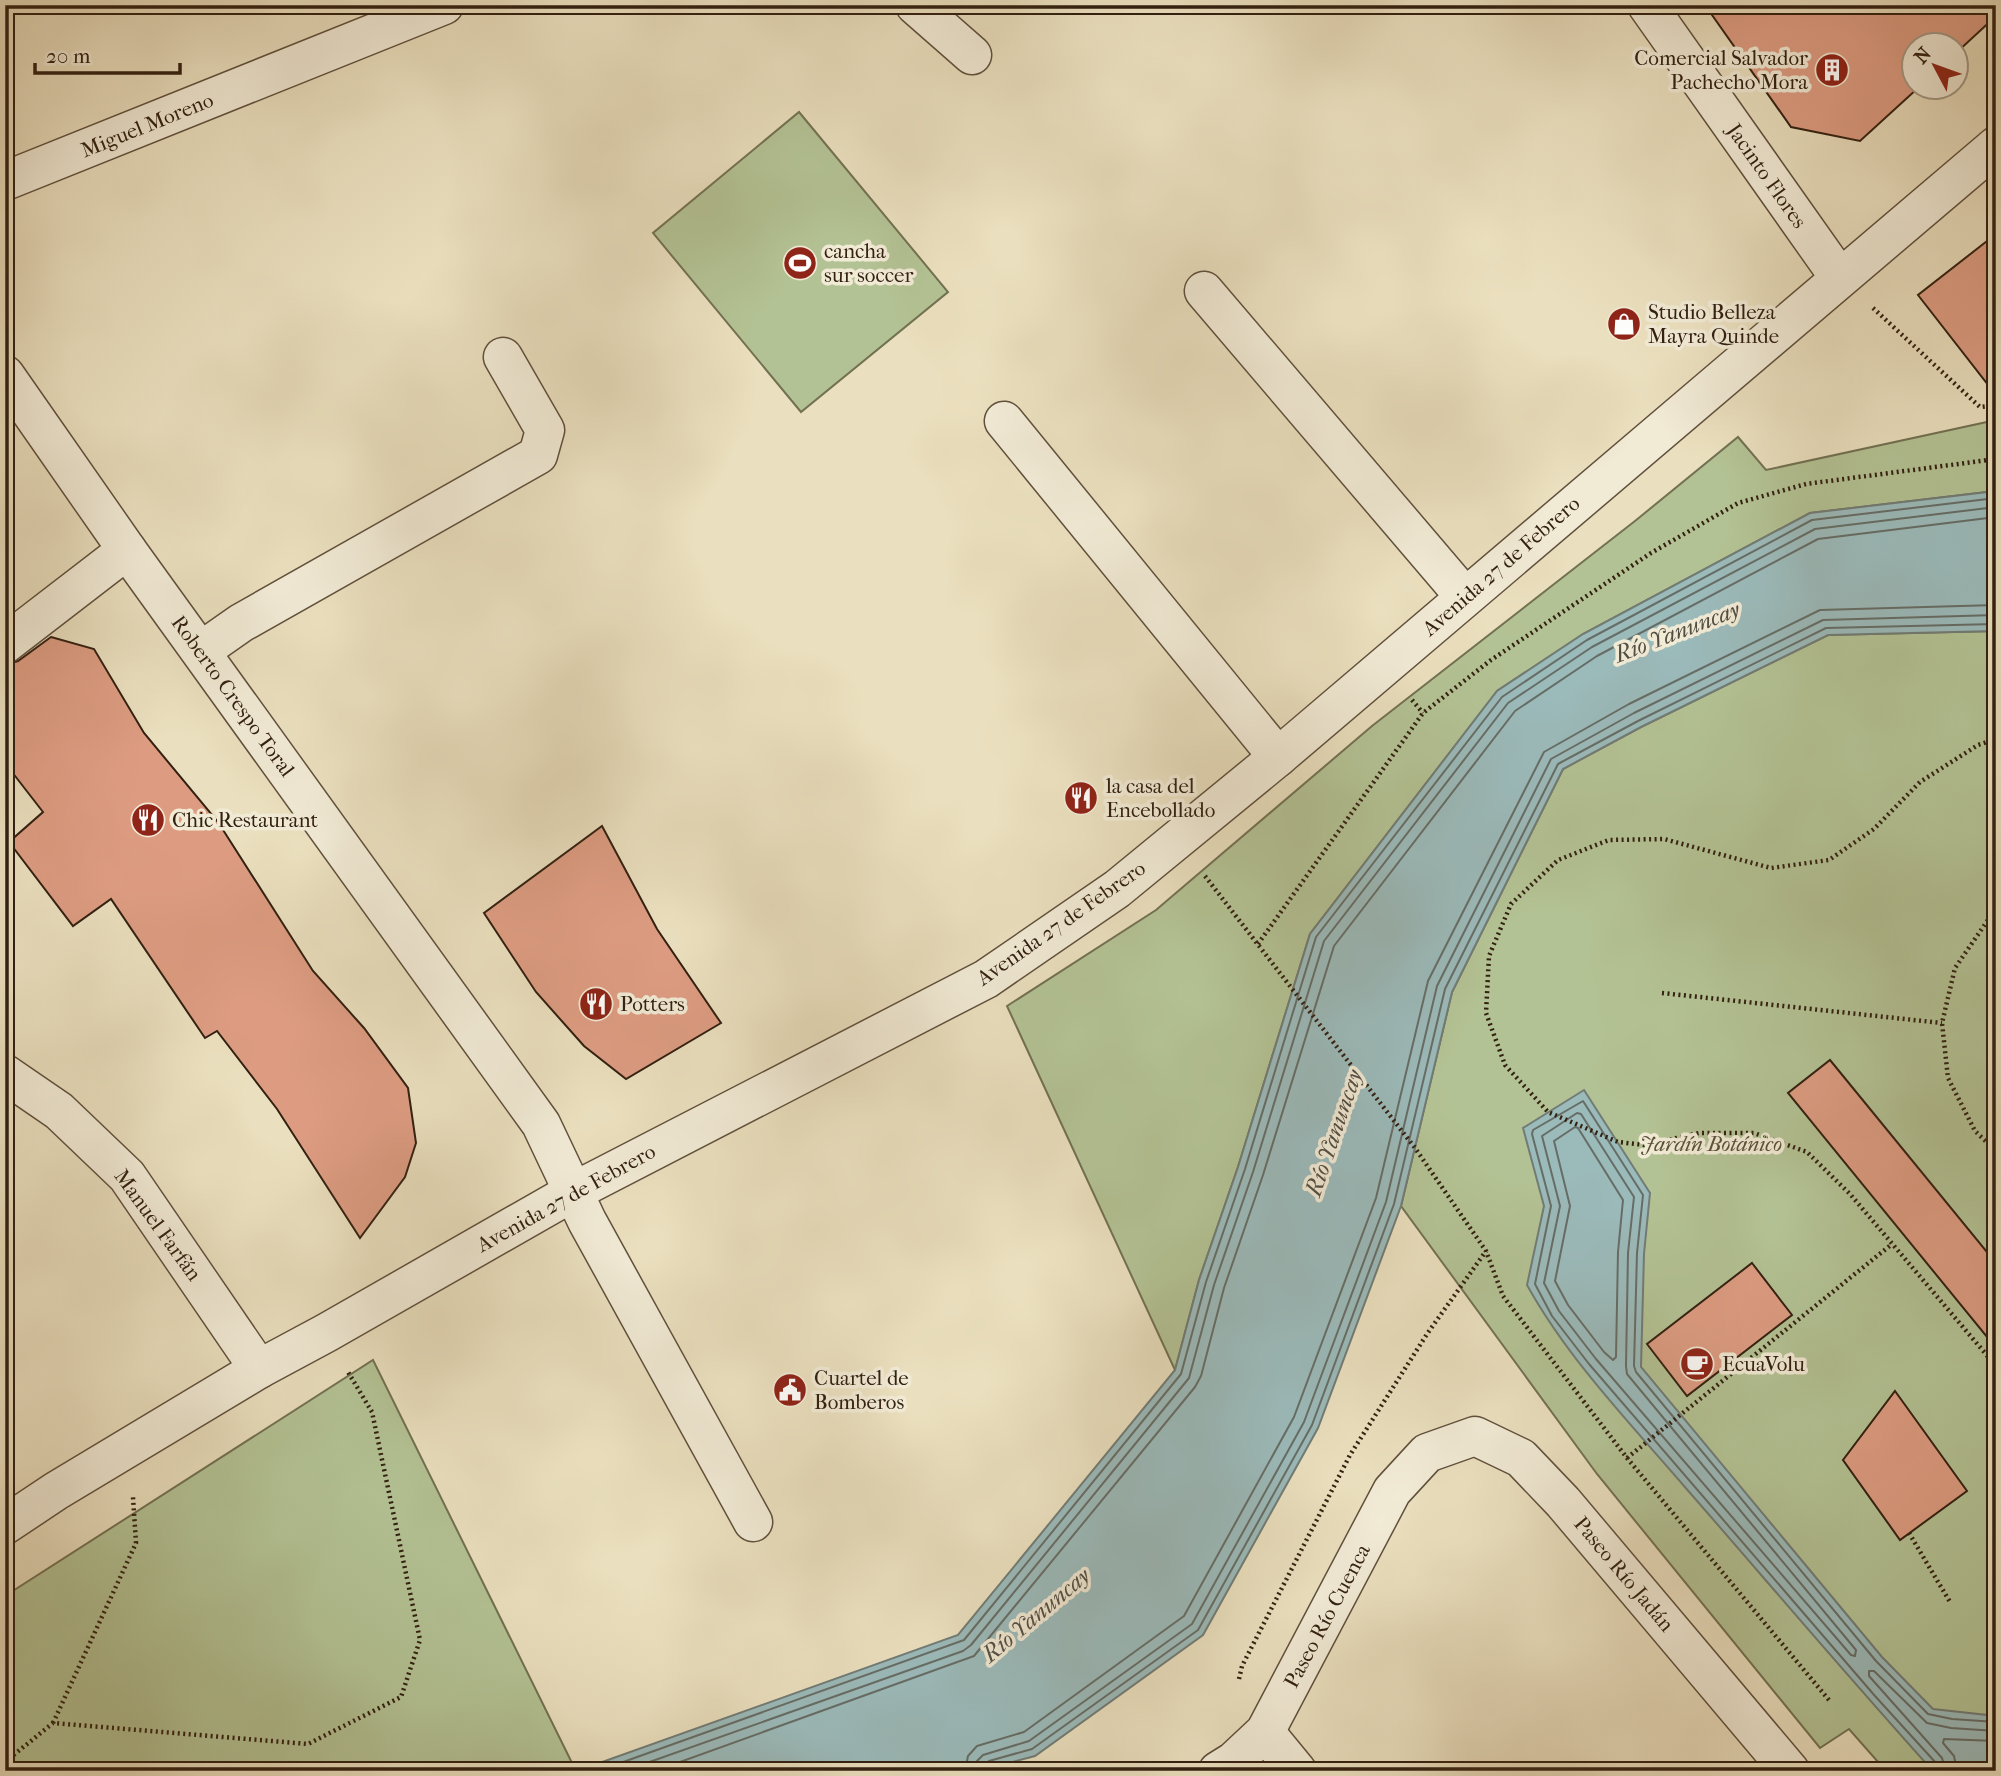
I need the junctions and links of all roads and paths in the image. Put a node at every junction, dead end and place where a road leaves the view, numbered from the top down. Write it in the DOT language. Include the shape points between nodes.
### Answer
graph roads {
  1 [pos="444,5"];
  2 [pos="915,5"];
  3 [pos="1647,5"];
  4 [pos="972,55"];
  5 [pos="1996,146"];
  6 [pos="5,181"];
  7 [pos="1839,277"];
  8 [pos="1203,291"];
  9 [pos="503,357"];
  10 [pos="5,375"];
  11 [pos="1996,405"];
  12 [pos="1004,421"];
  13 [pos="1996,459"];
  14 [pos="127,550"];
  15 [pos="1465,597"];
  16 [pos="5,644"];
  17 [pos="201,651"];
  18 [pos="1996,739"];
  19 [pos="1278,757"];
  20 [pos="1177,839"];
  21 [pos="1996,913"];
  22 [pos="1258,944"];
  23 [pos="1662,993"];
  24 [pos="1942,1023"];
  25 [pos="5,1074"];
  26 [pos="1996,1151"];
  27 [pos="573,1192"];
  28 [pos="1892,1244"];
  29 [pos="342,1361"];
  30 [pos="1996,1366"];
  31 [pos="259,1369"];
  32 [pos="1427,1452"];
  33 [pos="1627,1458"];
  34 [pos="133,1494"];
  35 [pos="752,1522"];
  36 [pos="5,1525"];
  37 [pos="1909,1533"];
  38 [pos="1950,1602"];
  39 [pos="1829,1700"];
  40 [pos="53,1723"];
  41 [pos="1265,1732"];
  42 [pos="5,1762"];
  43 [pos="1219,1771"];
  44 [pos="1297,1771"];
  45 [pos="1790,1771"];
  1 -- 6 [label="street, Miguel Moreno"];
  2 -- 4 [label="street"];
  3 -- 7 [label="street, Jacinto Flores"];
  5 -- 7 [label="street, Avenida 27 de Febrero"];
  7 -- 11 [label="path" via="1980,407"];
  7 -- 15 [label="street, Avenida 27 de Febrero"];
  8 -- 15 [label="street"];
  9 -- 17 [label="street" via="545,430 538,456 241,623"];
  10 -- 14 [label="street, Roberto Crespo Toral"];
  12 -- 19 [label="street"];
  13 -- 22 [label="path" via="1806,484 1738,503 1651,553 1491,660 1423,713"];
  14 -- 16 [label="street"];
  14 -- 17 [label="street, Roberto Crespo Toral"];
  15 -- 19 [label="street, Avenida 27 de Febrero"];
  17 -- 27 [label="street, Roberto Crespo Toral" via="541,1125"];
  18 -- 28 [label="path" via="1978,745 1920,782 1874,829 1829,860 1771,868 1664,839 1609,839 1558,860 1511,904 1489,956 1486,1013 1505,1065 1548,1112 1618,1142 1645,1144 1699,1133 1754,1133 1807,1152"];
  19 -- 20 [label="street, Avenida 27 de Febrero"];
  20 -- 22 [label="path"];
  20 -- 27 [label="street, Avenida 27 de Febrero" via="1117,889 986,979"];
  21 -- 24 [label="path" via="1955,968"];
  22 -- 33 [label="path" via="1415,1148 1486,1251 1503,1296"];
  23 -- 24 [label="path"];
  24 -- 26 [label="path" via="1948,1078 1975,1131"];
  25 -- 31 [label="street, Manuel Farfán" via="59,1111 127,1176"];
  27 -- 31 [label="street, Avenida 27 de Febrero"];
  27 -- 35 [label="street, Roberto Crespo Toral"];
  28 -- 30 [label="path"];
  28 -- 33 [label="path"];
  29 -- 40 [label="path" via="372,1412 420,1640 401,1697 307,1744"];
  31 -- 36 [label="street, Avenida 27 de Febrero"];
  32 -- 41 [label="street, Paseo Río Cuenca" via="1392,1491"];
  32 -- 45 [label="street, Paseo Río Jadán" via="1475,1436 1521,1458"];
  33 -- 39 [label="path"];
  34 -- 40 [label="path" via="136,1544"];
  37 -- 38 [label="path"];
  40 -- 42 [label="path"];
  41 -- 43 [label="street, Paseo Río Cuenca"];
  41 -- 44 [label="street"];
}
